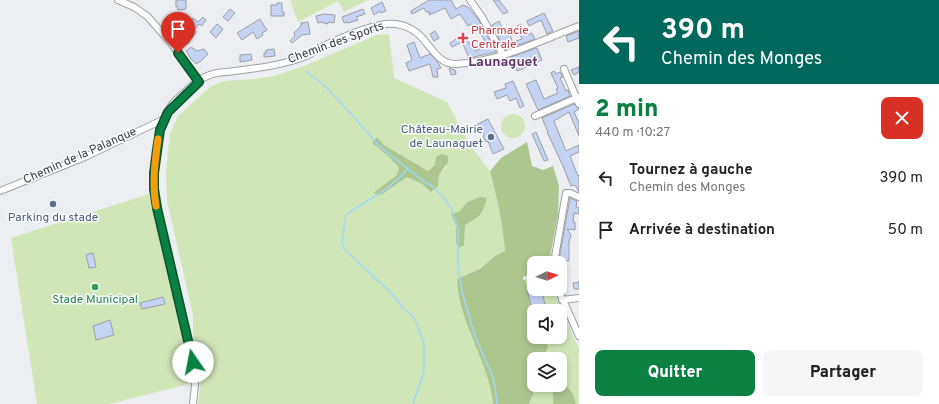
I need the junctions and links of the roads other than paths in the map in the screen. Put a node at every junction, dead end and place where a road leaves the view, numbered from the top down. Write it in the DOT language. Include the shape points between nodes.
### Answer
graph roads {
  1 [pos="118,0"];
  2 [pos="470,0"];
  3 [pos="579,26"];
  4 [pos="503,55"];
  5 [pos="564,69"];
  6 [pos="199,81"];
  7 [pos="577,97"];
  8 [pos="579,104"];
  9 [pos="536,116"];
  10 [pos="160,120"];
  11 [pos="0,191"];
  12 [pos="579,197"];
  13 [pos="555,256"];
  14 [pos="561,296"];
  15 [pos="579,298"];
  16 [pos="562,300"];
  17 [pos="579,336"];
  18 [pos="193,404"];
  1 -- 6 [label="street" via="134,6 147,16"];
  2 -- 4 [label="street"];
  3 -- 4 [label="street"];
  4 -- 6 [label="street, Chemin des Sports" via="467,63 447,63 442,61 412,29 384,24 333,42 306,56 259,68 225,72"];
  5 -- 7 [label="street"];
  6 -- 18 [label="street, Chemin des Sports" via="168,112 158,137 154,173 157,208 193,362"];
  7 -- 8 [label="street"];
  7 -- 9 [label="street"];
  10 -- 11 [label="street, Chemin de la Palanque" via="85,157"];
  12 -- 13 [label="street" via="566,193"];
  14 -- 16 [label="street"];
  15 -- 16 [label="street"];
  16 -- 17 [label="street"];
}
